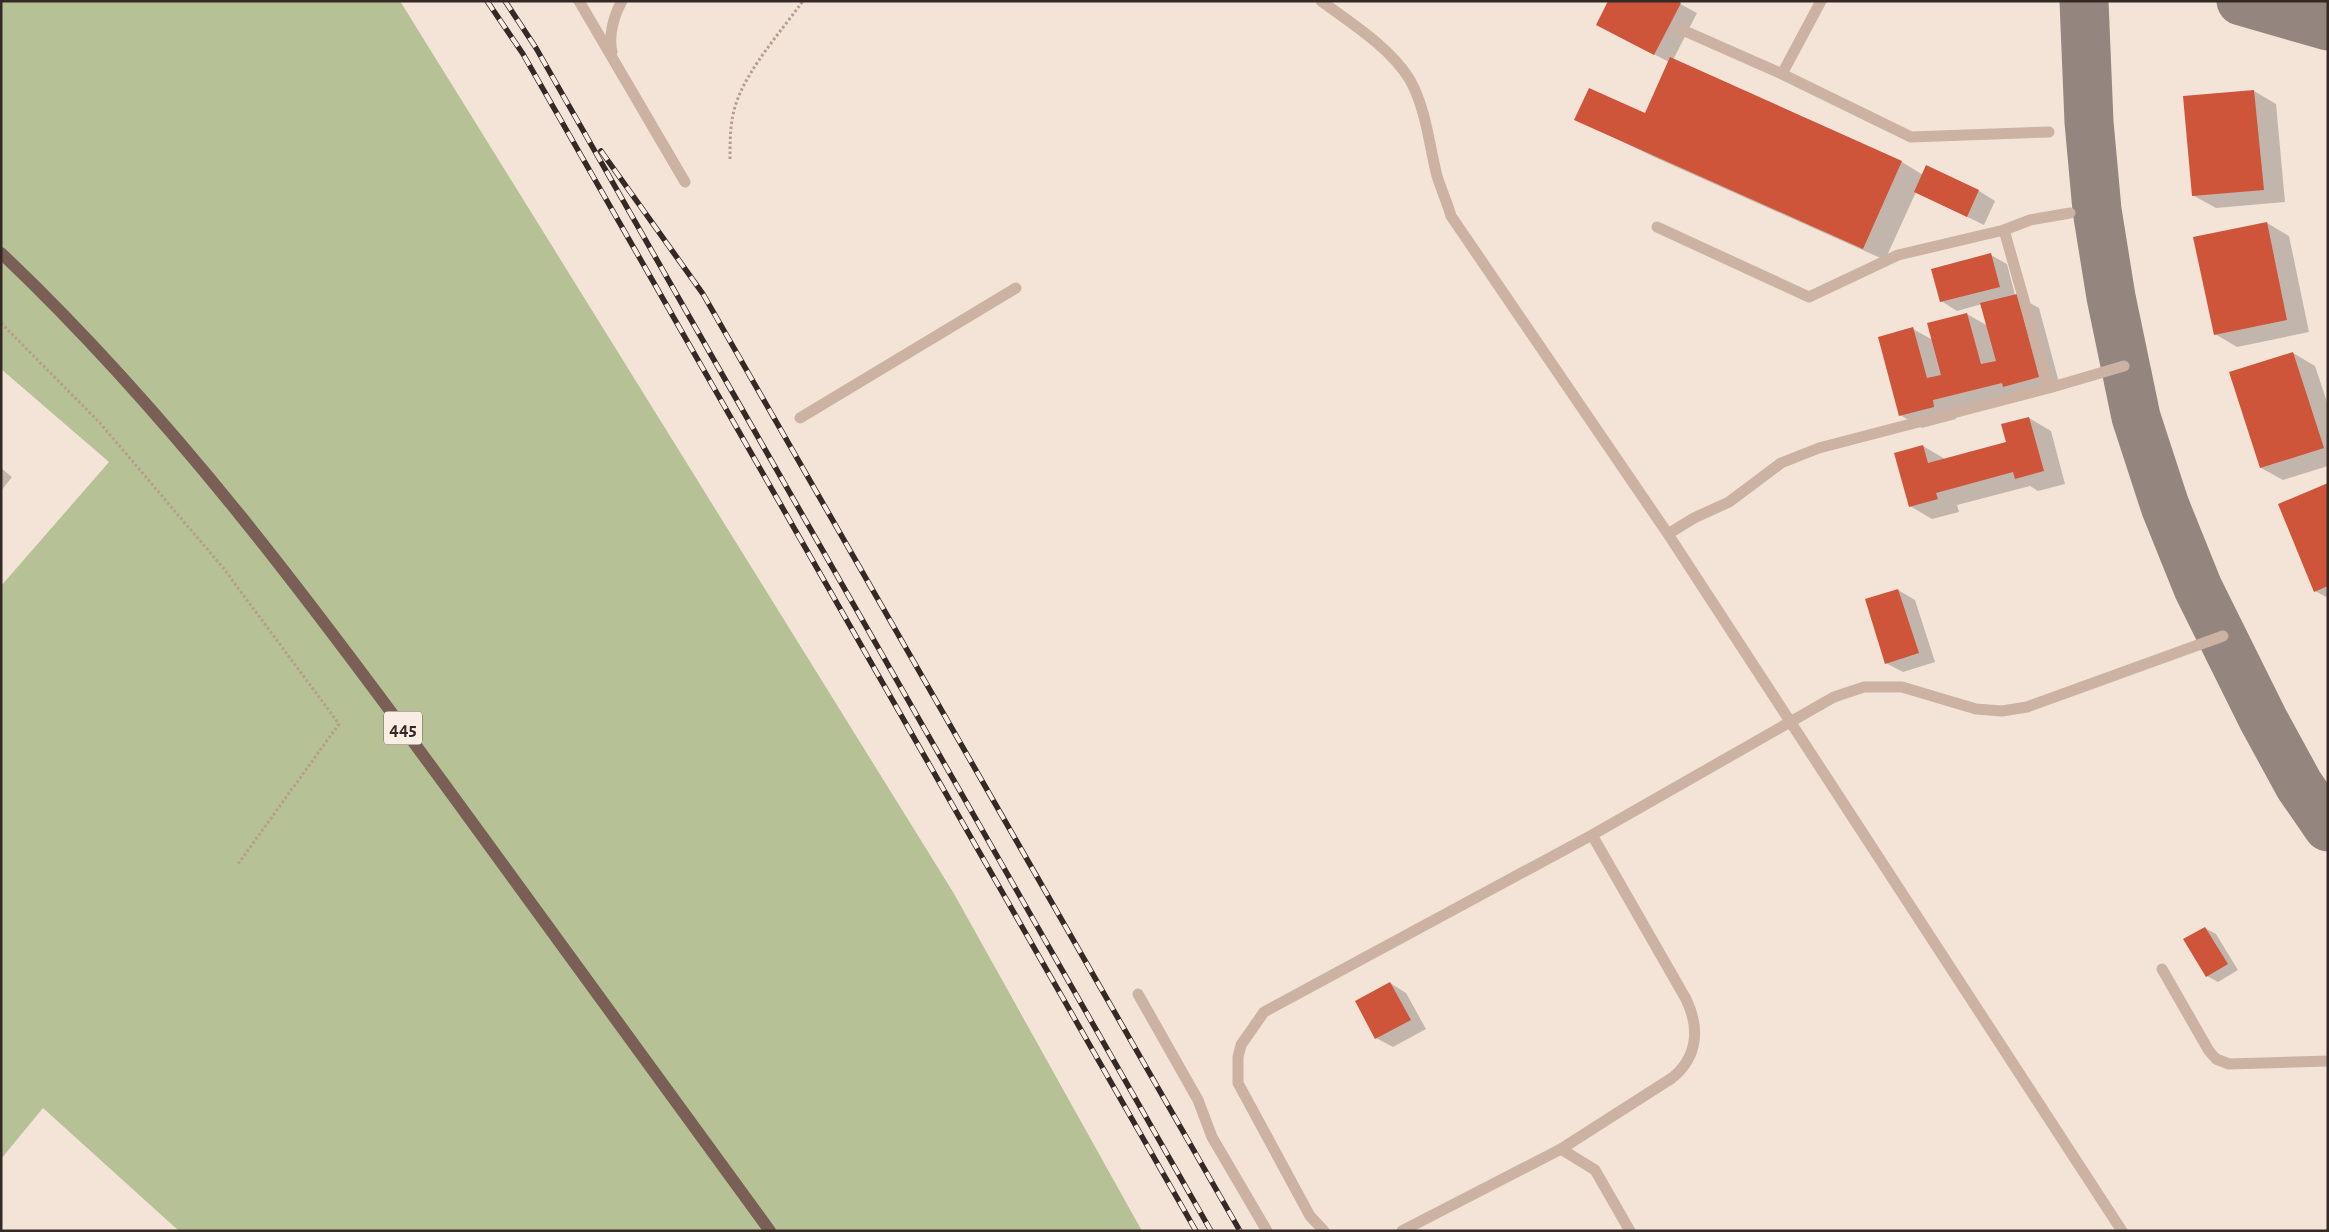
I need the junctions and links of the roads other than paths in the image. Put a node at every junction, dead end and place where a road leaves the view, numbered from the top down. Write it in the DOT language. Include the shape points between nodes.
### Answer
graph roads {
  1 [pos="579,1"];
  2 [pos="622,1"];
  3 [pos="1322,1"];
  4 [pos="1821,1"];
  5 [pos="1678,28"];
  6 [pos="615,61"];
  7 [pos="1782,74"];
  8 [pos="2049,132"];
  9 [pos="685,182"];
  10 [pos="2070,212"];
  11 [pos="1657,227"];
  12 [pos="2004,230"];
  13 [pos="1,253"];
  14 [pos="1016,288"];
  15 [pos="2124,366"];
  16 [pos="2049,388"];
  17 [pos="800,418"];
  18 [pos="1668,534"];
  19 [pos="2223,636"];
  20 [pos="1791,722"];
  21 [pos="1592,835"];
  22 [pos="2162,969"];
  23 [pos="1138,994"];
  24 [pos="2328,1060"];
  25 [pos="1561,1149"];
  26 [pos="770,1231"];
  27 [pos="1267,1231"];
  28 [pos="1324,1231"];
  29 [pos="1402,1231"];
  30 [pos="1630,1231"];
  31 [pos="2122,1231"];
  1 -- 6 [label="lane"];
  2 -- 6 [label="lane" via="613,23 610,43"];
  3 -- 18 [label="lane" via="1390,56 1409,79 1420,102 1451,216"];
  4 -- 7 [label="lane"];
  5 -- 7 [label="lane"];
  6 -- 9 [label="lane"];
  7 -- 8 [label="lane" via="1911,137"];
  10 -- 12 [label="lane" via="2030,220"];
  11 -- 12 [label="lane" via="1809,297 1898,255"];
  12 -- 16 [label="lane"];
  13 -- 26 [label="main road, 445" via="140,398 258,536 358,666"];
  14 -- 17 [label="lane"];
  15 -- 16 [label="lane"];
  16 -- 18 [label="lane" via="1819,448 1781,463 1729,502"];
  18 -- 20 [label="lane"];
  19 -- 20 [label="lane" via="2027,707 2002,711 1976,709 1930,693 1884,686 1834,697"];
  20 -- 21 [label="lane"];
  20 -- 31 [label="lane"];
  21 -- 25 [label="lane" via="1686,999 1693,1014 1695,1039 1687,1063 1672,1078"];
  21 -- 28 [label="lane" via="1264,1012 1247,1034 1238,1057 1238,1083 1310,1216"];
  22 -- 24 [label="lane" via="2216,1059 2229,1064"];
  23 -- 27 [label="lane" via="1198,1100 1212,1137"];
  25 -- 29 [label="lane"];
  25 -- 30 [label="lane" via="1595,1170"];
}
